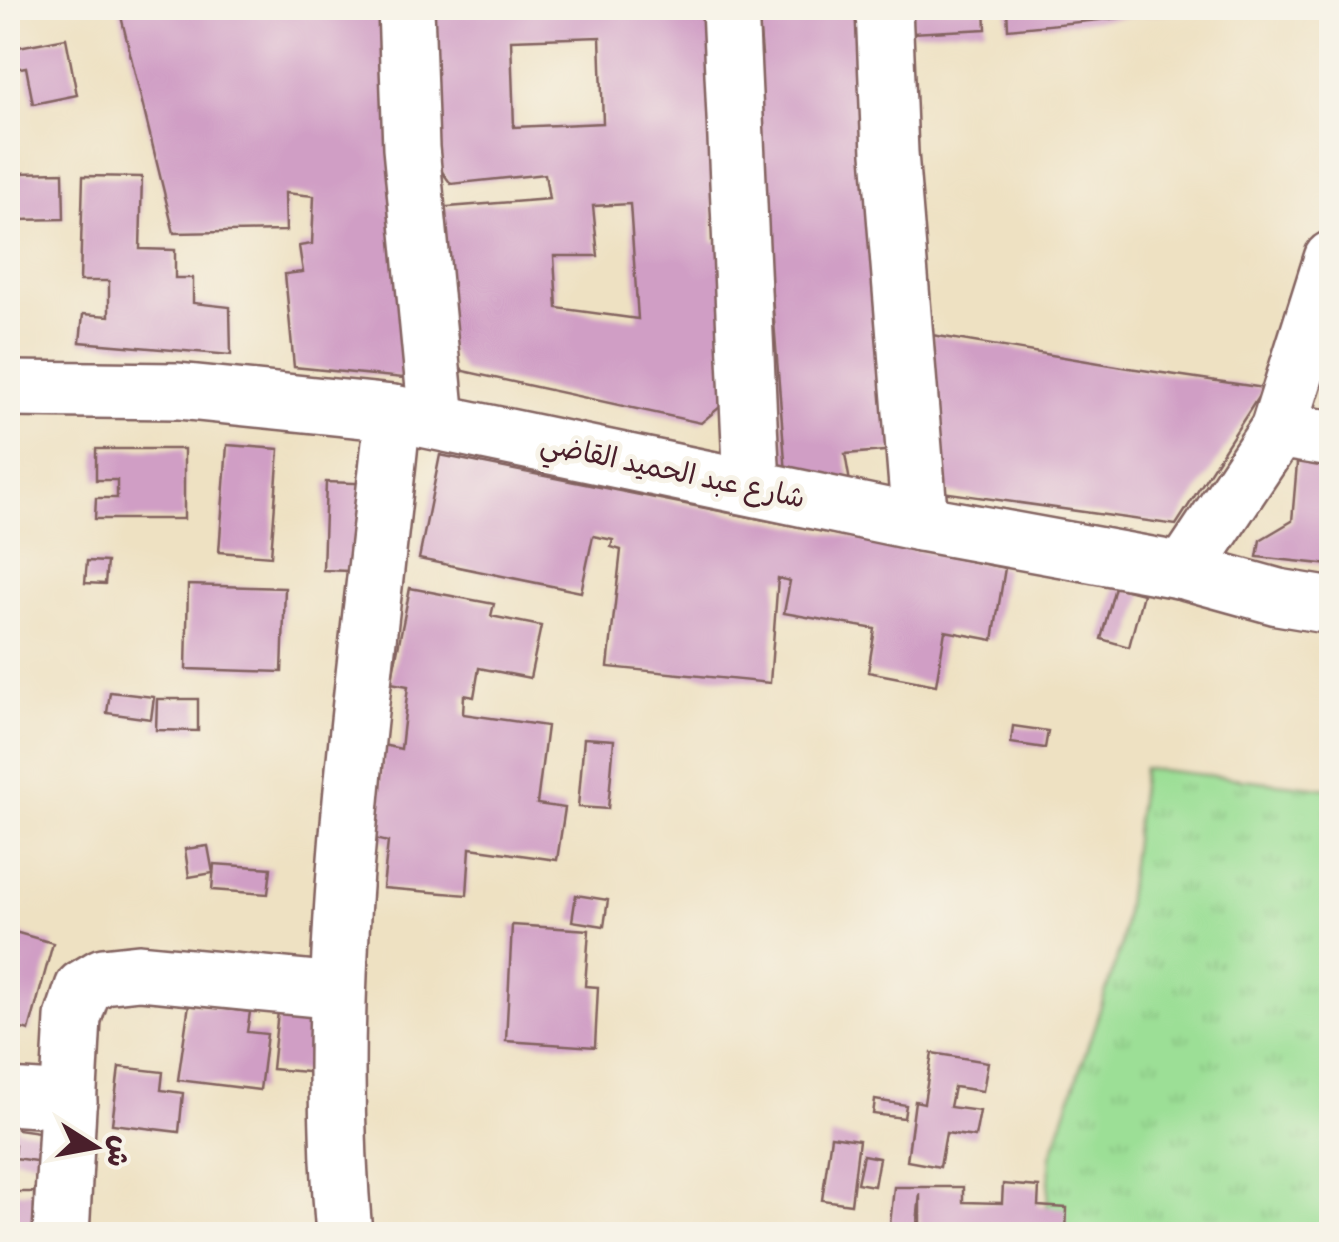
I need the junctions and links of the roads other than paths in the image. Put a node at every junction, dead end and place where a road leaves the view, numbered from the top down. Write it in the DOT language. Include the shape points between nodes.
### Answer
graph roads {
  1 [pos="406,8"];
  2 [pos="730,8"];
  3 [pos="884,8"];
  4 [pos="1332,259"];
  5 [pos="8,390"];
  6 [pos="415,416"];
  7 [pos="1278,430"];
  8 [pos="1332,439"];
  9 [pos="752,487"];
  10 [pos="920,523"];
  11 [pos="1184,571"];
  12 [pos="1332,606"];
  13 [pos="337,992"];
  14 [pos="8,1097"];
  15 [pos="69,1101"];
  16 [pos="61,1234"];
  17 [pos="344,1234"];
  1 -- 6 [label="street"];
  2 -- 9 [label="street"];
  3 -- 10 [label="street"];
  4 -- 7 [label="street"];
  5 -- 6 [label="street, شارع عبد الحميد القاضي" via="178,391"];
  6 -- 9 [label="street, شارع عبد الحميد القاضي"];
  6 -- 13 [label="street"];
  7 -- 8 [label="street"];
  7 -- 11 [label="street"];
  9 -- 10 [label="street, شارع عبد الحميد القاضي"];
  10 -- 11 [label="street, شارع عبد الحميد القاضي"];
  11 -- 12 [label="street, شارع عبد الحميد القاضي"];
  13 -- 15 [label="street" via="140,972 104,976 83,988 73,1018"];
  13 -- 17 [label="street" via="336,1145"];
  14 -- 15 [label="street"];
  15 -- 16 [label="street"];
}
